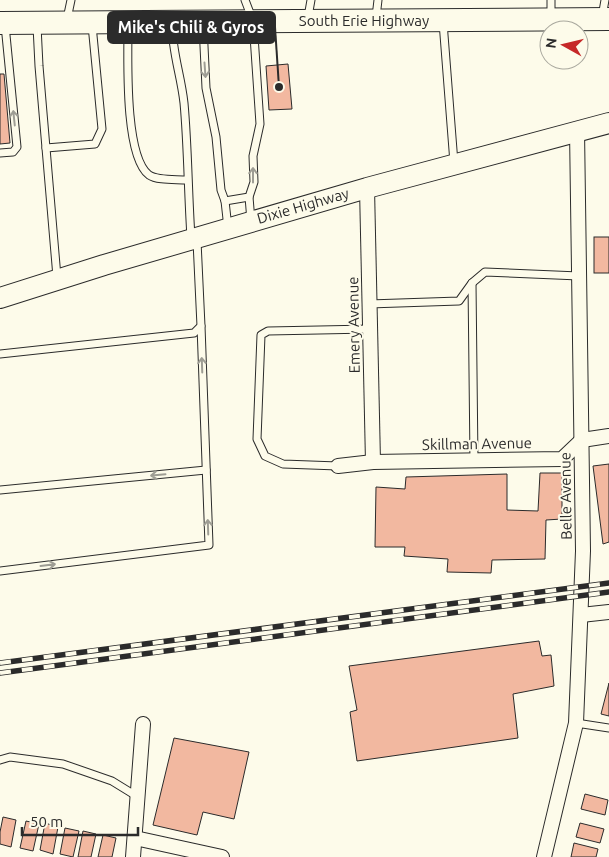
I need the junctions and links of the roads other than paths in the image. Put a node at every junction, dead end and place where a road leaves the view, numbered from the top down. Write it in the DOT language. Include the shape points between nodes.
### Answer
graph roads {
  1 [pos="71,0"];
  2 [pos="245,0"];
  3 [pos="309,10"];
  4 [pos="377,10"];
  5 [pos="551,10"];
  6 [pos="605,12"];
  7 [pos="443,20"];
  8 [pos="92,22"];
  9 [pos="128,22"];
  10 [pos="172,22"];
  11 [pos="203,22"];
  12 [pos="253,22"];
  13 [pos="2,23"];
  14 [pos="37,23"];
  15 [pos="66,23"];
  16 [pos="609,123"];
  17 [pos="577,130"];
  18 [pos="46,148"];
  19 [pos="0,153"];
  20 [pos="454,164"];
  21 [pos="187,180"];
  22 [pos="367,188"];
  23 [pos="250,197"];
  24 [pos="225,201"];
  25 [pos="252,222"];
  26 [pos="228,228"];
  27 [pos="194,239"];
  28 [pos="579,276"];
  29 [pos="58,280"];
  30 [pos="472,283"];
  31 [pos="0,298"];
  32 [pos="370,304"];
  33 [pos="201,326"];
  34 [pos="370,329"];
  35 [pos="0,354"];
  36 [pos="609,436"];
  37 [pos="582,440"];
  38 [pos="474,461"];
  39 [pos="373,462"];
  40 [pos="338,466"];
  41 [pos="206,470"];
  42 [pos="0,490"];
  43 [pos="0,571"];
  44 [pos="609,612"];
  45 [pos="581,615"];
  46 [pos="576,723"];
  47 [pos="143,724"];
  48 [pos="609,728"];
  49 [pos="0,760"];
  50 [pos="138,796"];
  51 [pos="135,838"];
  52 [pos="133,857"];
  53 [pos="222,857"];
  54 [pos="544,857"];
  1 -- 15 [label="lane"];
  2 -- 12 [label="lane"];
  3 -- 4 [label="main road, South Erie Highway"];
  3 -- 12 [label="main road, South Erie Highway"];
  4 -- 7 [label="main road, South Erie Highway"];
  5 -- 6 [label="main road, South Erie Highway"];
  5 -- 7 [label="main road, South Erie Highway"];
  7 -- 20 [label="lane"];
  8 -- 9 [label="main road, South Erie Highway"];
  8 -- 15 [label="main road, South Erie Highway"];
  8 -- 18 [label="lane" via="102,129 95,144"];
  9 -- 10 [label="main road, South Erie Highway"];
  9 -- 21 [label="lane" via="128,82 136,154 150,176"];
  10 -- 11 [label="main road, South Erie Highway"];
  10 -- 21 [label="lane" via="172,44 185,116"];
  11 -- 12 [label="main road, South Erie Highway"];
  11 -- 24 [label="lane, one-way" via="206,88"];
  23 -- 12 [label="lane, one-way" via="254,182 253,156 260,124"];
  13 -- 14 [label="main road, South Erie Highway"];
  19 -- 13 [label="lane, one-way" via="13,152 17,147"];
  14 -- 15 [label="main road, South Erie Highway"];
  14 -- 18 [label="lane"];
  16 -- 17 [label="street, Dixie Highway"];
  17 -- 20 [label="street, Dixie Highway"];
  17 -- 28 [label="street, Belle Avenue"];
  18 -- 29 [label="lane"];
  20 -- 22 [label="street, Dixie Highway"];
  21 -- 27 [label="lane"];
  22 -- 25 [label="street, Dixie Highway"];
  22 -- 32 [label="street, Emery Avenue"];
  23 -- 24 [label="lane"];
  23 -- 25 [label="lane"];
  24 -- 26 [label="lane"];
  25 -- 26 [label="street, Dixie Highway"];
  26 -- 27 [label="street, Dixie Highway"];
  27 -- 29 [label="street, Dixie Highway"];
  27 -- 33 [label="lane"];
  28 -- 30 [label="lane" via="485,272"];
  28 -- 37 [label="street, Belle Avenue"];
  29 -- 31 [label="street, Dixie Highway"];
  30 -- 32 [label="lane" via="460,301"];
  30 -- 38 [label="lane"];
  32 -- 34 [label="street, Emery Avenue"];
  33 -- 35 [label="lane" via="194,333"];
  41 -- 33 [label="lane, one-way"];
  34 -- 39 [label="street, Emery Avenue"];
  34 -- 40 [label="lane" via="268,331 261,335 257,439 265,456 283,464"];
  36 -- 37 [label="street"];
  37 -- 38 [label="street, Skillman Avenue" via="562,459"];
  37 -- 45 [label="street, Belle Avenue"];
  38 -- 39 [label="street, Skillman Avenue"];
  39 -- 40 [label="street, Skillman Avenue"];
  41 -- 42 [label="lane, one-way"];
  43 -- 41 [label="lane, one-way" via="209,545"];
  44 -- 45 [label="street"];
  45 -- 46 [label="street, Belle Avenue"];
  46 -- 48 [label="lane"];
  46 -- 54 [label="street, Belle Avenue"];
  47 -- 50 [label="street"];
  49 -- 50 [label="lane" via="10,757 63,764 112,781"];
  50 -- 51 [label="street"];
  51 -- 52 [label="street"];
  51 -- 53 [label="street"];
}
